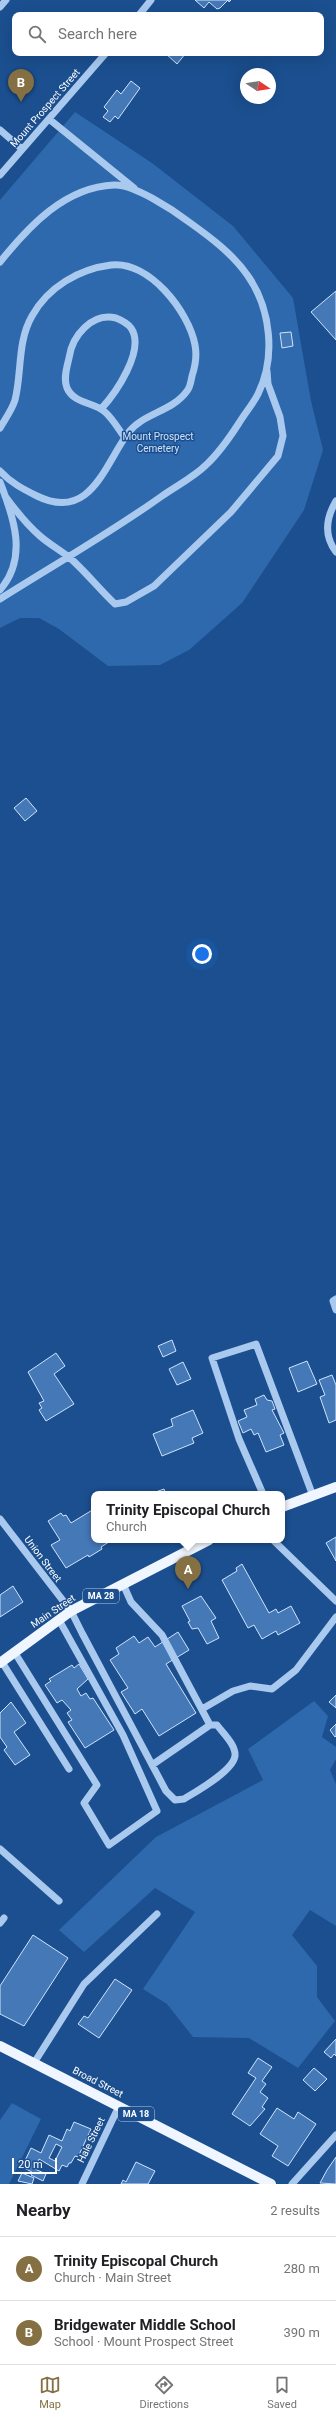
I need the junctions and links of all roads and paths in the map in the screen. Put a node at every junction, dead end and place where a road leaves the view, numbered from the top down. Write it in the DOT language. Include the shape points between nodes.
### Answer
graph roads {
  1 [pos="6,0"];
  2 [pos="151,0"];
  3 [pos="0,7"];
  4 [pos="141,12"];
  5 [pos="103,56"];
  6 [pos="49,119"];
  7 [pos="0,130"];
  8 [pos="22,149"];
  9 [pos="0,176"];
  10 [pos="139,192"];
  11 [pos="0,262"];
  12 [pos="267,364"];
  13 [pos="101,409"];
  14 [pos="0,428"];
  15 [pos="125,438"];
  16 [pos="0,472"];
  17 [pos="0,482"];
  18 [pos="5,496"];
  19 [pos="336,501"];
  20 [pos="336,552"];
  21 [pos="68,557"];
  22 [pos="0,590"];
  23 [pos="0,599"];
  24 [pos="336,1299"];
  25 [pos="336,1310"];
  26 [pos="336,1487"];
  27 [pos="262,1491"];
  28 [pos="313,1496"];
  29 [pos="285,1506"];
  30 [pos="0,1519"];
  31 [pos="203,1543"];
  32 [pos="276,1543"];
  33 [pos="123,1584"];
  34 [pos="336,1600"];
  35 [pos="71,1611"];
  36 [pos="336,1617"];
  37 [pos="59,1620"];
  38 [pos="15,1653"];
  39 [pos="1,1663"];
  40 [pos="202,1709"];
  41 [pos="210,1725"];
  42 [pos="152,1765"];
  43 [pos="69,1769"];
  44 [pos="0,1849"];
  45 [pos="59,1901"];
  46 [pos="157,1914"];
  47 [pos="0,2046"];
  48 [pos="34,2063"];
  49 [pos="119,2106"];
  50 [pos="336,2135"];
  51 [pos="333,2144"];
  52 [pos="82,2184"];
  53 [pos="270,2184"];
  54 [pos="292,2184"];
  1 -- 3 [label="street"];
  2 -- 4 [label="street"];
  5 -- 6 [label="street, Mount Prospect Street"];
  6 -- 8 [label="street, Mount Prospect Street"];
  6 -- 10 [label="street"];
  7 -- 8 [label="street"];
  8 -- 9 [label="street, Mount Prospect Street"];
  10 -- 11 [label="street" via="116,184 89,188 61,201 35,223"];
  10 -- 12 [label="street" via="176,211 211,238 248,276 263,305 269,338"];
  12 -- 21 [label="street" via="258,393 232,434 206,465 125,523"];
  12 -- 21 [label="street" via="268,384 280,417 283,436 278,456 231,512 154,586 126,602 115,604 96,588"];
  13 -- 13 [label="street" via="77,399 67,389 65,377 70,350 84,327 107,316 120,320 131,328 134,338 130,362 114,395"];
  13 -- 15 [label="street"];
  14 -- 15 [label="street" via="15,402 24,338 32,316 57,286 96,267 116,264 141,272 160,285 182,312 195,345 195,368 188,390 176,404 138,423"];
  15 -- 16 [label="street" via="104,475 87,495 67,504 46,500 12,482"];
  17 -- 18 [label="street"];
  18 -- 21 [label="street" via="23,520"];
  18 -- 22 [label="street" via="12,516 17,552 14,569"];
  19 -- 20 [label="street" via="330,513 328,529 330,544"];
  21 -- 23 [label="street"];
  24 -- 25 [label="street" via="333,1301"];
  26 -- 28 [label="main road"];
  27 -- 28 [label="street" via="239,1439 212,1358 256,1344"];
  28 -- 29 [label="main road"];
  30 -- 35 [label="street, Union Street"];
  31 -- 33 [label="main road, Main Street / MA 28"];
  32 -- 34 [label="street"];
  33 -- 35 [label="main road, Main Street / MA 28"];
  33 -- 40 [label="street" via="131,1602 162,1635"];
  35 -- 37 [label="main road, Main Street / MA 28"];
  35 -- 42 [label="street, Union Street"];
  36 -- 40 [label="street" via="296,1670 272,1689 250,1686 238,1689"];
  37 -- 38 [label="main road, Main Street / MA 28"];
  37 -- 38 [label="street" via="123,1735 156,1811 109,1845 84,1803 98,1785"];
  38 -- 39 [label="main road, Main Street / MA 28"];
  39 -- 43 [label="street"];
  40 -- 41 [label="street"];
  41 -- 42 [label="street"];
  41 -- 42 [label="street, Union Street" via="217,1725 231,1743 235,1756 231,1767 184,1799 175,1800 166,1791"];
  44 -- 45 [label="street"];
  46 -- 48 [label="street" via="84,1984"];
  47 -- 48 [label="main road, Broad Street / MA 18"];
  48 -- 49 [label="main road, Broad Street / MA 18"];
  49 -- 52 [label="street, Hale Street"];
  49 -- 53 [label="main road, Broad Street / MA 18"];
  50 -- 51 [label="street"];
  51 -- 54 [label="street"];
}
